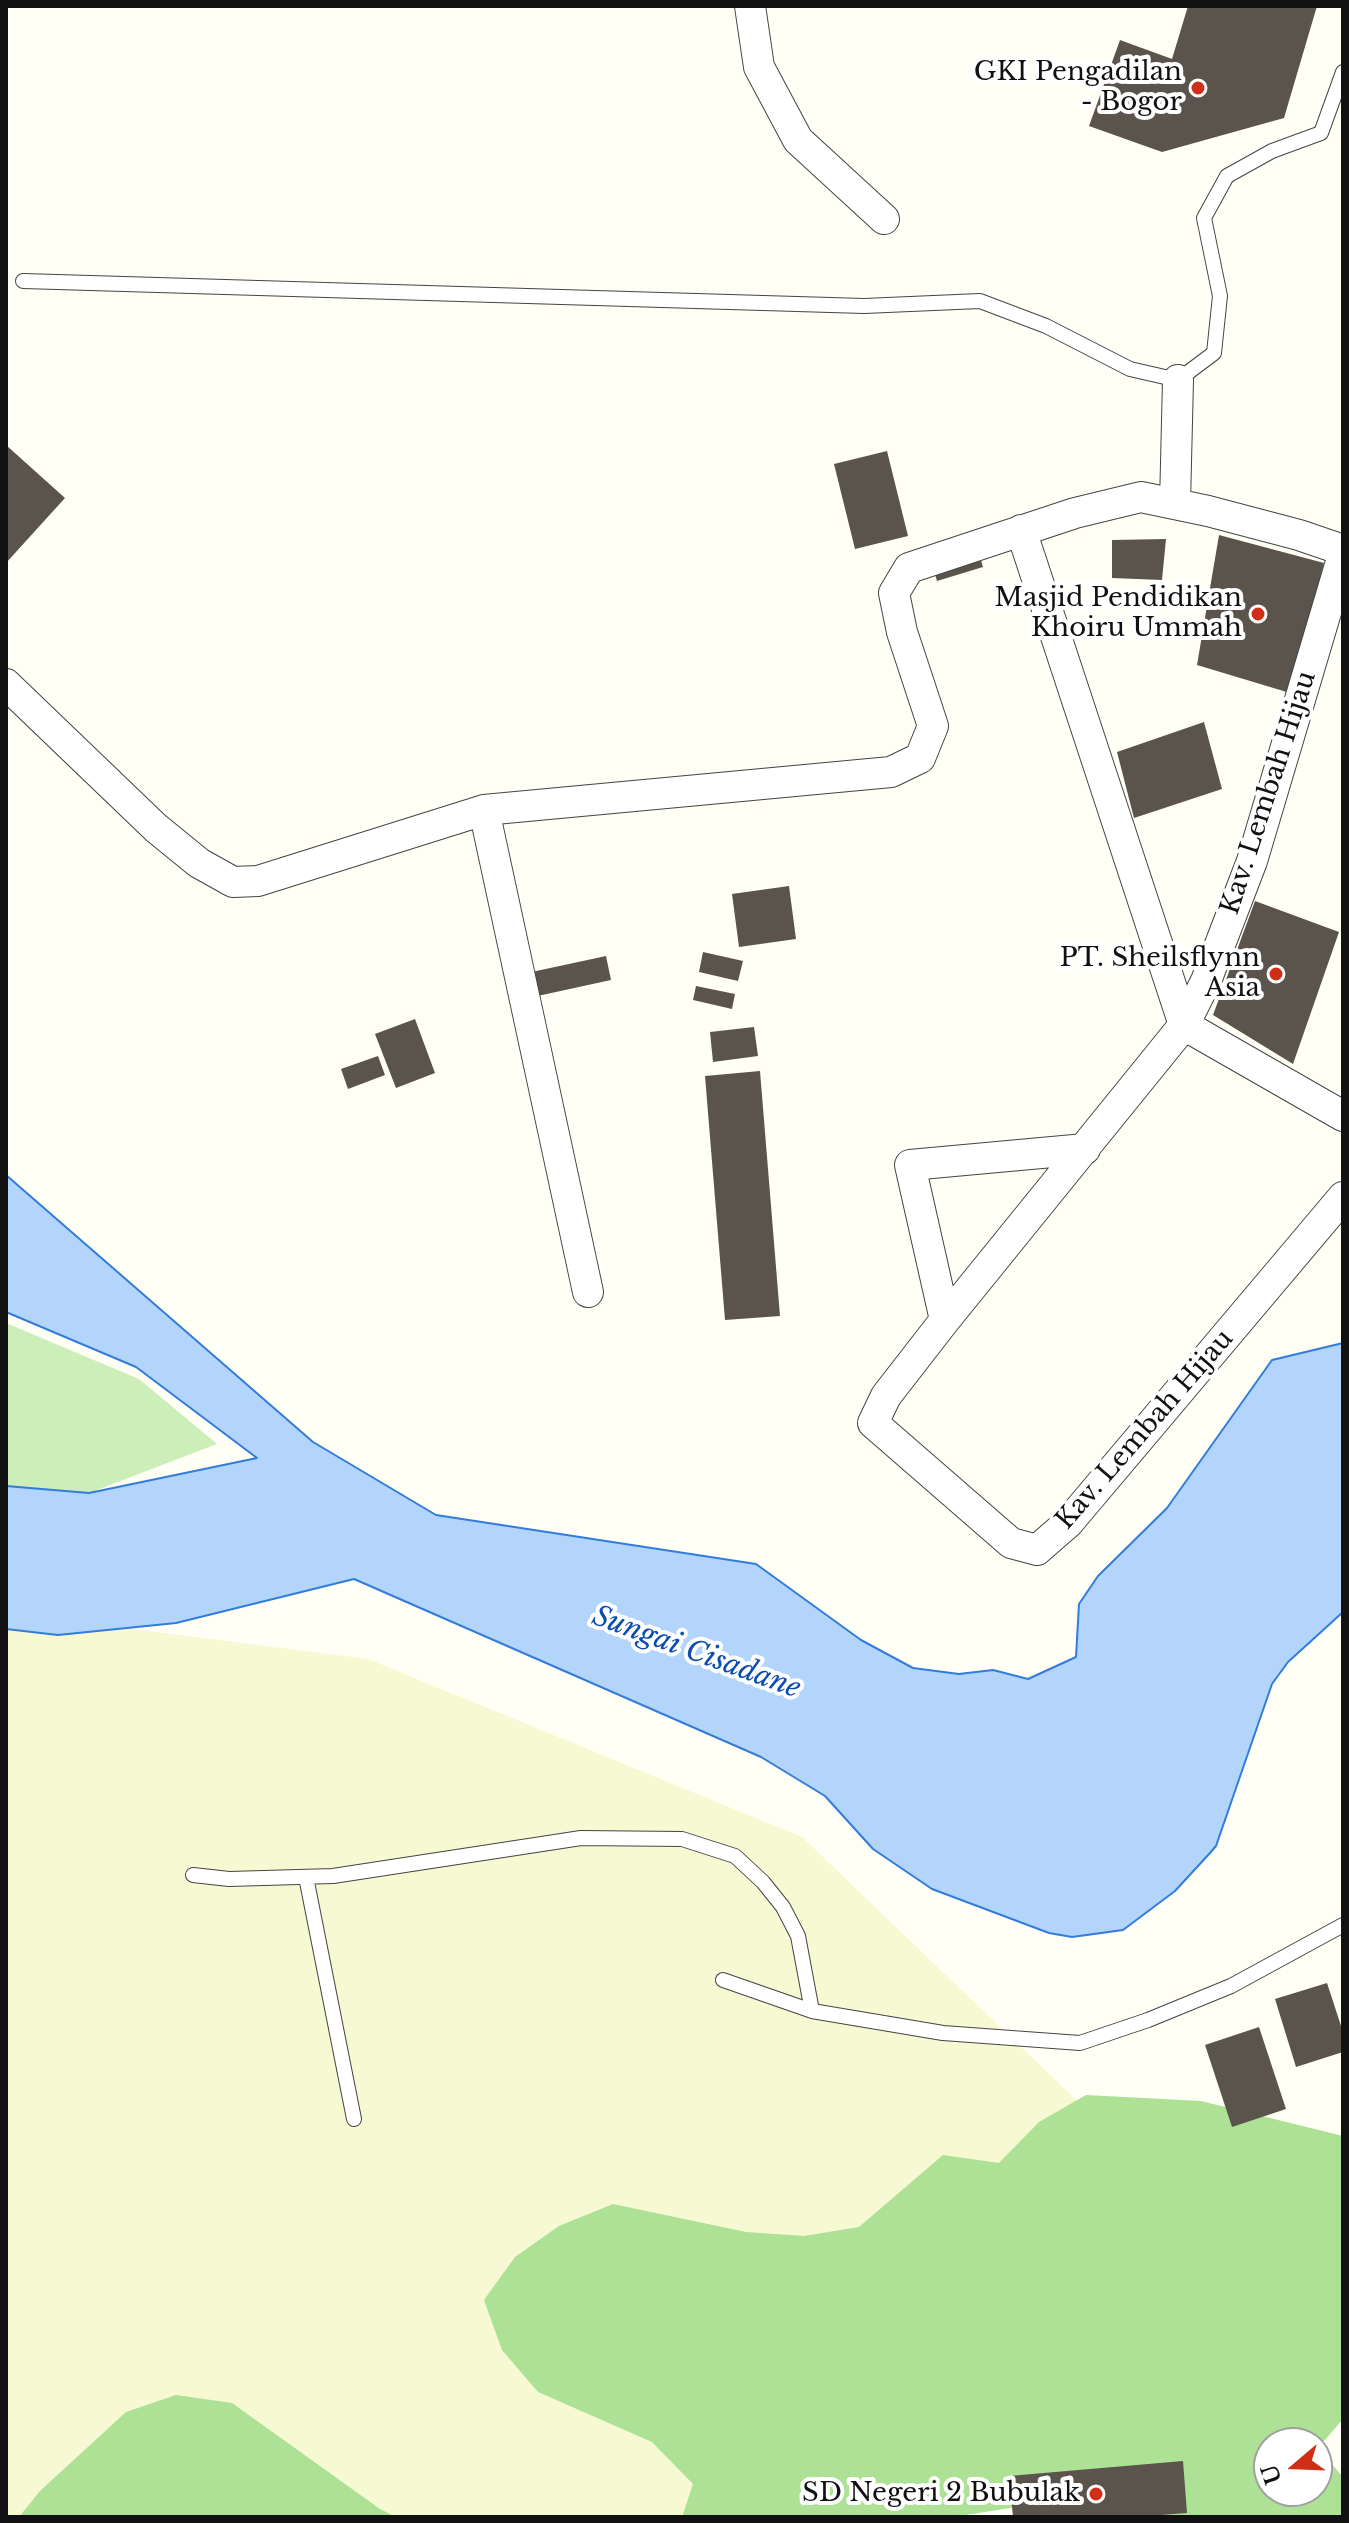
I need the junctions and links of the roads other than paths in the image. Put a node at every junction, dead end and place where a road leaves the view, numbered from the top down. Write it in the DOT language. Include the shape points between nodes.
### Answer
graph roads {
  1 [pos="750,6"];
  2 [pos="1343,72"];
  3 [pos="884,219"];
  4 [pos="23,281"];
  5 [pos="1178,380"];
  6 [pos="1175,504"];
  7 [pos="1021,530"];
  8 [pos="1343,553"];
  9 [pos="6,684"];
  10 [pos="484,810"];
  11 [pos="1184,1025"];
  12 [pos="1343,1116"];
  13 [pos="1085,1149"];
  14 [pos="1343,1197"];
  15 [pos="588,1292"];
  16 [pos="945,1320"];
  17 [pos="193,1875"];
  18 [pos="306,1877"];
  19 [pos="1343,1925"];
  20 [pos="723,1980"];
  21 [pos="812,2011"];
  22 [pos="354,2119"];
  1 -- 3 [label="street" via="759,67 798,140"];
  2 -- 5 [label="lane" via="1321,133 1272,151 1227,176 1204,218 1220,296 1214,353"];
  4 -- 5 [label="lane" via="864,306 980,301 1046,326 1130,369"];
  5 -- 6 [label="street"];
  6 -- 7 [label="street, Kav. Lembah Hijau" via="1141,497"];
  6 -- 8 [label="street, Kav. Lembah Hijau" via="1299,535"];
  7 -- 10 [label="street, Kav. Lembah Hijau" via="909,568 894,593 933,726 920,758 891,772"];
  7 -- 11 [label="street"];
  8 -- 11 [label="street, Kav. Lembah Hijau" via="1252,861"];
  9 -- 10 [label="street" via="156,828 233,882 258,881"];
  10 -- 15 [label="street"];
  11 -- 12 [label="street"];
  11 -- 13 [label="street, Kav. Lembah Hijau"];
  13 -- 16 [label="street, Kav. Lembah Hijau"];
  13 -- 16 [label="street" via="910,1165"];
  14 -- 16 [label="street, Kav. Lembah Hijau" via="1068,1523 1037,1550 1011,1543 873,1423 886,1396"];
  17 -- 18 [label="lane"];
  18 -- 21 [label="lane" via="581,1838 682,1839 735,1856 783,1907 798,1936"];
  18 -- 22 [label="lane"];
  19 -- 21 [label="lane" via="1231,1986 1080,2043 943,2033"];
  20 -- 21 [label="lane"];
}
